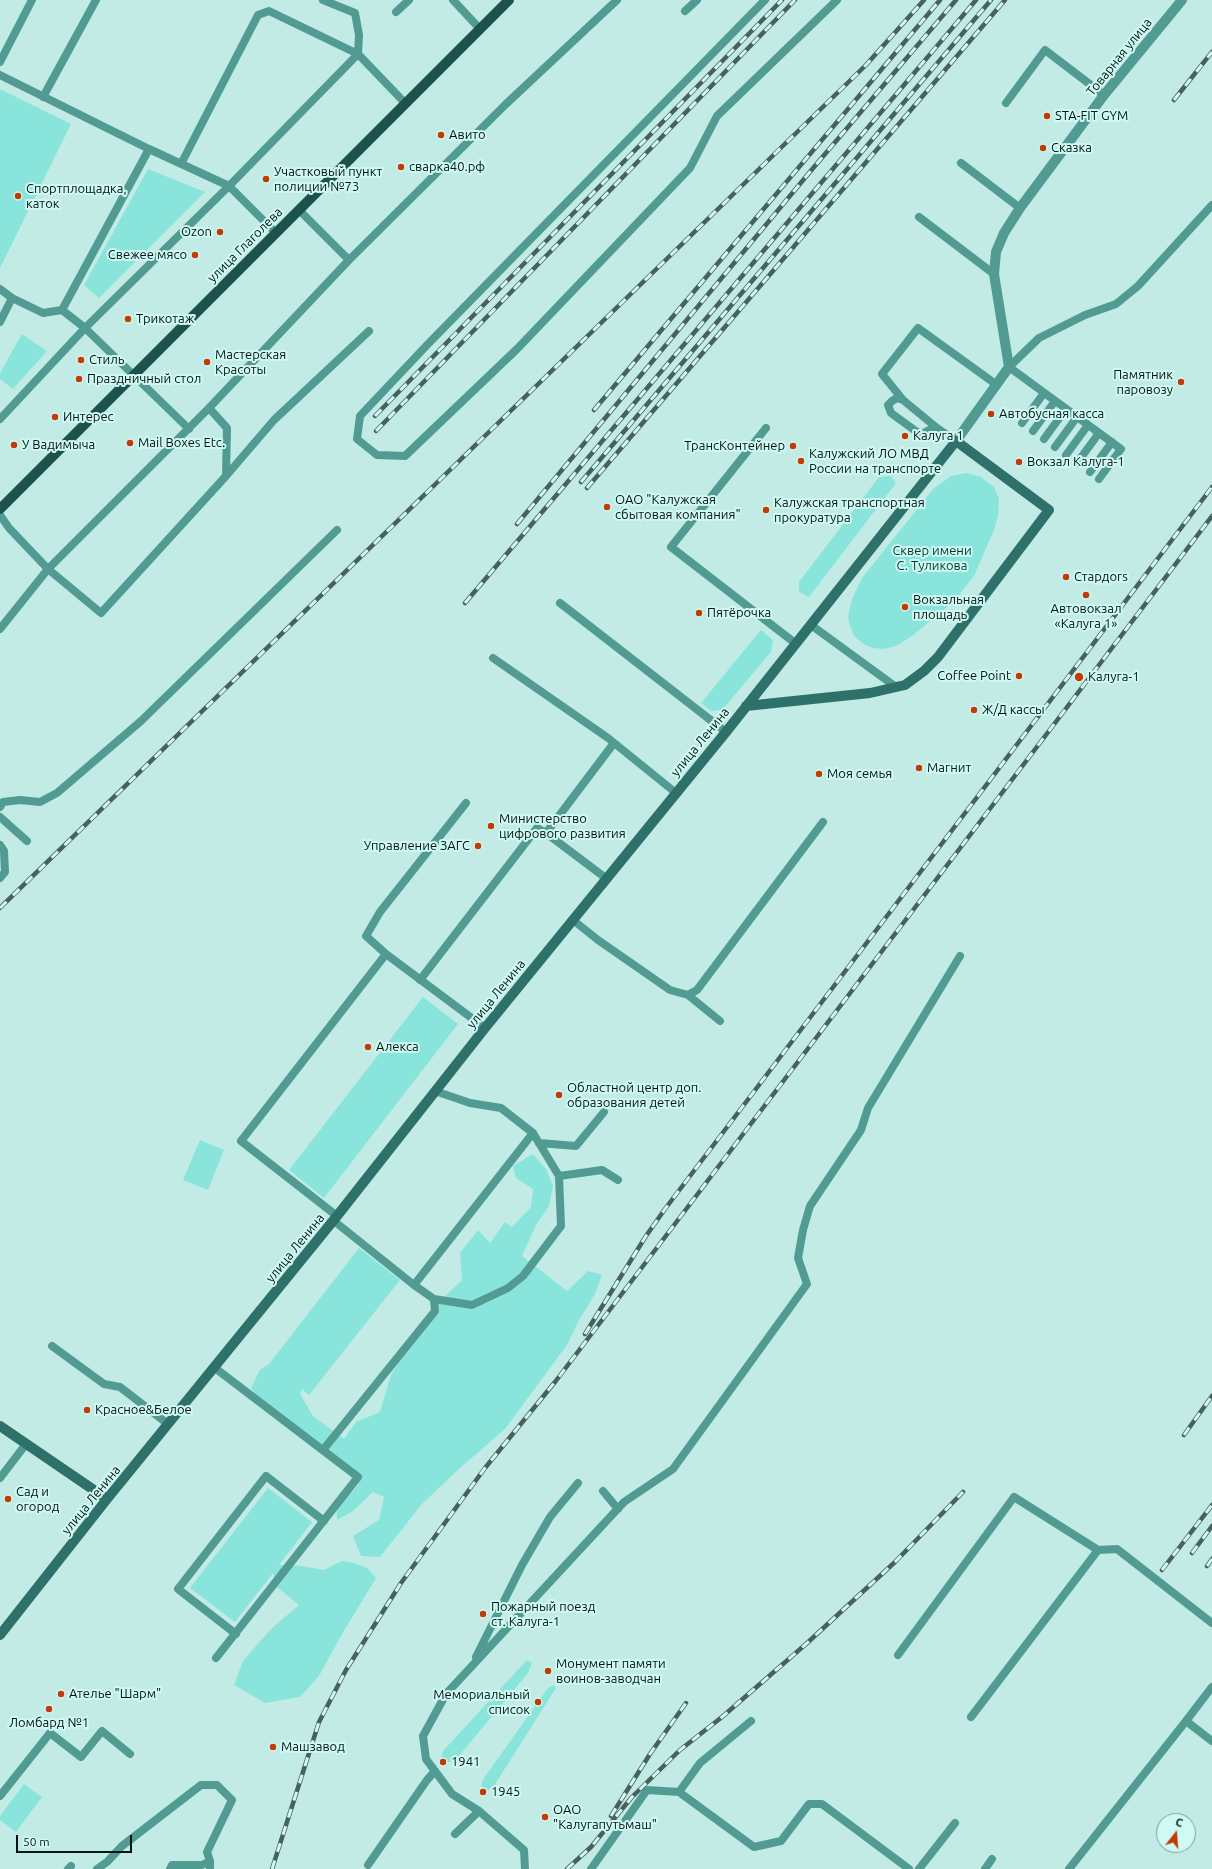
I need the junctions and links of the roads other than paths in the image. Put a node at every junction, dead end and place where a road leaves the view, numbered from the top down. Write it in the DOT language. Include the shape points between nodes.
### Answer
graph roads {
  1 [pos="32,0"];
  2 [pos="96,0"];
  3 [pos="323,0"];
  4 [pos="409,0"];
  5 [pos="453,0"];
  6 [pos="509,0"];
  7 [pos="617,0"];
  8 [pos="698,0"];
  9 [pos="765,0"];
  10 [pos="837,0"];
  11 [pos="1182,0"];
  12 [pos="685,11"];
  13 [pos="396,12"];
  14 [pos="480,29"];
  15 [pos="358,54"];
  16 [pos="0,62"];
  17 [pos="0,75"];
  18 [pos="1104,95"];
  19 [pos="43,97"];
  20 [pos="405,103"];
  21 [pos="1006,103"];
  22 [pos="149,148"];
  23 [pos="961,163"];
  24 [pos="181,164"];
  25 [pos="229,186"];
  26 [pos="1212,206"];
  27 [pos="1020,208"];
  28 [pos="299,210"];
  29 [pos="919,217"];
  30 [pos="276,233"];
  31 [pos="349,260"];
  32 [pos="994,274"];
  33 [pos="0,290"];
  34 [pos="12,298"];
  35 [pos="62,310"];
  36 [pos="0,322"];
  37 [pos="85,328"];
  38 [pos="369,331"];
  39 [pos="1009,367"];
  40 [pos="134,375"];
  41 [pos="997,385"];
  42 [pos="1044,393"];
  43 [pos="903,400"];
  44 [pos="1055,401"];
  45 [pos="209,408"];
  46 [pos="1066,409"];
  47 [pos="1077,417"];
  48 [pos="0,419"];
  49 [pos="1022,423"];
  50 [pos="1088,425"];
  51 [pos="766,428"];
  52 [pos="937,428"];
  53 [pos="189,429"];
  54 [pos="1033,431"];
  55 [pos="1099,433"];
  56 [pos="1044,439"];
  57 [pos="956,441"];
  58 [pos="1112,442"];
  59 [pos="1055,447"];
  60 [pos="1066,455"];
  61 [pos="1077,463"];
  62 [pos="1090,472"];
  63 [pos="226,476"];
  64 [pos="1099,479"];
  65 [pos="0,509"];
  66 [pos="0,516"];
  67 [pos="337,530"];
  68 [pos="48,569"];
  69 [pos="560,603"];
  70 [pos="811,625"];
  71 [pos="0,630"];
  72 [pos="795,643"];
  73 [pos="493,658"];
  74 [pos="896,687"];
  75 [pos="746,706"];
  76 [pos="726,732"];
  77 [pos="614,743"];
  78 [pos="676,793"];
  79 [pos="466,803"];
  80 [pos="0,807"];
  81 [pos="0,817"];
  82 [pos="823,822"];
  83 [pos="546,833"];
  84 [pos="27,841"];
  85 [pos="0,845"];
  86 [pos="0,878"];
  87 [pos="607,879"];
  88 [pos="573,920"];
  89 [pos="386,954"];
  90 [pos="960,956"];
  91 [pos="420,980"];
  92 [pos="688,995"];
  93 [pos="720,1021"];
  94 [pos="485,1028"];
  95 [pos="435,1092"];
  96 [pos="604,1112"];
  97 [pos="533,1133"];
  98 [pos="539,1143"];
  99 [pos="559,1176"];
  100 [pos="618,1180"];
  101 [pos="336,1219"];
  102 [pos="414,1285"];
  103 [pos="434,1300"];
  104 [pos="52,1346"];
  105 [pos="215,1368"];
  106 [pos="168,1424"];
  107 [pos="0,1426"];
  108 [pos="26,1444"];
  109 [pos="323,1450"];
  110 [pos="0,1478"];
  111 [pos="578,1483"];
  112 [pos="603,1491"];
  113 [pos="107,1499"];
  114 [pos="618,1509"];
  115 [pos="324,1521"];
  116 [pos="1098,1550"];
  117 [pos="1212,1623"];
  118 [pos="236,1634"];
  119 [pos="0,1635"];
  120 [pos="898,1655"];
  121 [pos="216,1658"];
  122 [pos="472,1665"];
  123 [pos="1212,1687"];
  124 [pos="971,1717"];
  125 [pos="750,1721"];
  126 [pos="1186,1721"];
  127 [pos="1212,1741"];
  128 [pos="130,1754"];
  129 [pos="435,1771"];
  130 [pos="679,1792"];
  131 [pos="0,1796"];
  132 [pos="478,1811"];
  133 [pos="955,1823"];
  134 [pos="455,1834"];
  135 [pos="992,1859"];
  136 [pos="210,1865"];
  137 [pos="368,1866"];
  138 [pos="96,1869"];
  139 [pos="170,1869"];
  140 [pos="525,1869"];
  141 [pos="591,1869"];
  142 [pos="909,1869"];
  143 [pos="919,1869"];
  144 [pos="985,1869"];
  145 [pos="1069,1869"];
  1 -- 16 [label="lane"];
  2 -- 19 [label="lane"];
  3 -- 15 [label="lane" via="355,13 359,35"];
  4 -- 13 [label="lane"];
  5 -- 14 [label="lane"];
  6 -- 14 [label="main road, улица Глаголева"];
  7 -- 31 [label="lane" via="506,104"];
  8 -- 12 [label="lane"];
  9 -- 10 [label="lane" via="365,410 360,416 357,439 377,455 405,456 518,349 690,168 717,116"];
  11 -- 18 [label="street, Товарная улица"];
  14 -- 20 [label="main road, улица Глаголева"];
  15 -- 20 [label="lane"];
  15 -- 24 [label="lane" via="269,11 258,15"];
  15 -- 25 [label="lane"];
  17 -- 19 [label="lane"];
  18 -- 21 [label="lane" via="1045,50"];
  18 -- 27 [label="street, Товарная улица"];
  19 -- 22 [label="lane"];
  20 -- 28 [label="main road, улица Глаголева"];
  22 -- 24 [label="lane"];
  22 -- 35 [label="lane"];
  23 -- 27 [label="lane"];
  24 -- 25 [label="lane"];
  25 -- 30 [label="lane"];
  25 -- 37 [label="lane"];
  26 -- 39 [label="lane" via="1138,286 1116,304 1085,315 1039,338"];
  27 -- 32 [label="street, Товарная улица" via="999,243"];
  28 -- 30 [label="main road, улица Глаголева"];
  28 -- 31 [label="lane"];
  29 -- 32 [label="lane"];
  30 -- 40 [label="main road, улица Глаголева"];
  31 -- 45 [label="lane"];
  32 -- 39 [label="street, Товарная улица"];
  33 -- 34 [label="lane"];
  34 -- 35 [label="lane" via="43,313"];
  34 -- 36 [label="lane"];
  35 -- 37 [label="lane"];
  37 -- 40 [label="lane"];
  37 -- 48 [label="lane"];
  38 -- 63 [label="lane" via="274,420"];
  39 -- 41 [label="street, улица Ленина"];
  39 -- 42 [label="lane"];
  40 -- 53 [label="lane"];
  40 -- 65 [label="main road, улица Глаголева"];
  41 -- 43 [label="lane" via="918,328 882,374"];
  41 -- 57 [label="street, улица Ленина"];
  42 -- 44 [label="lane"];
  42 -- 49 [label="lane"];
  43 -- 52 [label="lane"];
  43 -- 52 [label="lane" via="897,398 888,405 891,413 922,434"];
  44 -- 46 [label="lane"];
  44 -- 54 [label="lane"];
  45 -- 53 [label="lane"];
  45 -- 63 [label="lane" via="227,428"];
  46 -- 47 [label="lane"];
  46 -- 56 [label="lane"];
  47 -- 50 [label="lane"];
  47 -- 59 [label="lane"];
  50 -- 55 [label="lane"];
  50 -- 60 [label="lane"];
  51 -- 72 [label="lane" via="672,547"];
  52 -- 57 [label="lane"];
  53 -- 68 [label="lane"];
  55 -- 58 [label="lane"];
  55 -- 61 [label="lane"];
  57 -- 70 [label="main road, улица Ленина"];
  57 -- 74 [label="main road" via="1049,510 938,657 916,678"];
  58 -- 62 [label="lane"];
  58 -- 64 [label="lane" via="1121,449"];
  63 -- 68 [label="lane" via="101,613"];
  66 -- 68 [label="lane"];
  67 -- 80 [label="lane" via="141,721 57,793 40,802 2,802"];
  68 -- 71 [label="lane"];
  69 -- 76 [label="lane"];
  70 -- 72 [label="main road, улица Ленина"];
  70 -- 74 [label="lane"];
  72 -- 75 [label="main road, улица Ленина"];
  73 -- 77 [label="lane"];
  74 -- 75 [label="main road" via="870,693"];
  75 -- 76 [label="main road, улица Ленина"];
  76 -- 78 [label="main road, улица Ленина"];
  77 -- 78 [label="lane"];
  77 -- 83 [label="lane"];
  78 -- 87 [label="main road, улица Ленина"];
  79 -- 89 [label="lane" via="380,912 366,936"];
  81 -- 84 [label="lane"];
  82 -- 92 [label="lane" via="697,990"];
  83 -- 87 [label="lane"];
  83 -- 91 [label="lane" via="537,828"];
  85 -- 86 [label="lane" via="4,851 5,872"];
  87 -- 88 [label="main road, улица Ленина"];
  88 -- 92 [label="lane" via="670,990"];
  88 -- 94 [label="main road, улица Ленина"];
  89 -- 91 [label="lane"];
  89 -- 101 [label="lane" via="241,1141"];
  90 -- 114 [label="lane" via="868,1108 861,1130 810,1206 798,1258 807,1284 672,1469 624,1502"];
  91 -- 94 [label="lane"];
  92 -- 93 [label="lane"];
  94 -- 95 [label="main road, улица Ленина"];
  95 -- 97 [label="lane" via="470,1103 501,1108"];
  95 -- 101 [label="main road, улица Ленина"];
  96 -- 98 [label="lane" via="576,1146"];
  97 -- 98 [label="lane"];
  97 -- 102 [label="lane"];
  98 -- 99 [label="lane"];
  99 -- 100 [label="lane" via="602,1170"];
  99 -- 103 [label="lane" via="561,1226 524,1276 508,1288 472,1306"];
  101 -- 102 [label="lane"];
  101 -- 105 [label="main road, улица Ленина"];
  102 -- 103 [label="lane"];
  103 -- 109 [label="lane" via="435,1311"];
  104 -- 106 [label="lane" via="104,1384 120,1387"];
  105 -- 106 [label="main road, улица Ленина"];
  105 -- 109 [label="lane"];
  106 -- 113 [label="main road, улица Ленина"];
  107 -- 108 [label="main road"];
  108 -- 110 [label="lane"];
  108 -- 113 [label="main road"];
  109 -- 115 [label="lane" via="358,1477"];
  111 -- 122 [label="lane" via="550,1518 526,1558"];
  112 -- 114 [label="lane"];
  113 -- 119 [label="main road, улица Ленина"];
  114 -- 122 [label="lane"];
  115 -- 118 [label="lane"];
  115 -- 118 [label="lane" via="266,1476 178,1590"];
  116 -- 117 [label="lane" via="1118,1549"];
  116 -- 120 [label="lane" via="1014,1497"];
  116 -- 124 [label="lane"];
  118 -- 121 [label="lane"];
  122 -- 129 [label="lane" via="446,1694 423,1736 426,1759"];
  123 -- 126 [label="lane"];
  125 -- 130 [label="lane" via="700,1763"];
  126 -- 127 [label="lane"];
  126 -- 145 [label="lane"];
  128 -- 131 [label="lane" via="102,1731 81,1757 50,1733"];
  129 -- 132 [label="lane" via="452,1794"];
  129 -- 137 [label="lane"];
  130 -- 141 [label="lane" via="647,1790"];
  130 -- 142 [label="lane" via="754,1847 781,1841 809,1804 822,1804"];
  132 -- 134 [label="lane"];
  132 -- 140 [label="lane" via="524,1850"];
  133 -- 143 [label="lane"];
  135 -- 144 [label="lane"];
  136 -- 138 [label="lane" via="207,1852 232,1800 217,1785 201,1785"];
  136 -- 139 [label="lane" via="172,1865"];
}
